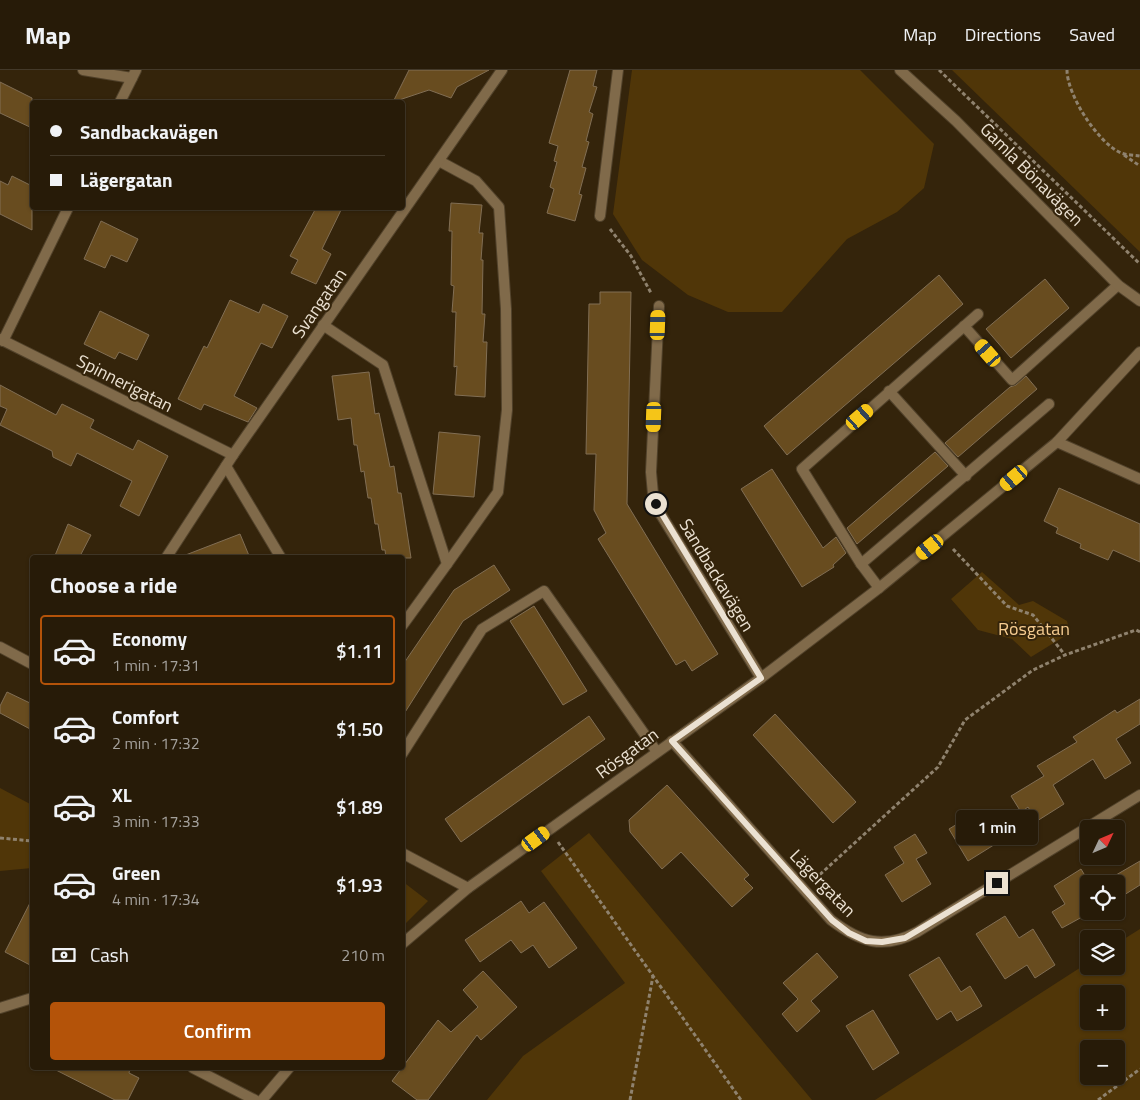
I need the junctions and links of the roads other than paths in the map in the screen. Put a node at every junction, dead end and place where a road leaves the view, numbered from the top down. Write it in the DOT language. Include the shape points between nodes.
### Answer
graph roads {
  1 [pos="83,70"];
  2 [pos="502,70"];
  3 [pos="618,70"];
  4 [pos="900,70"];
  5 [pos="134,74"];
  6 [pos="121,100"];
  7 [pos="439,161"];
  8 [pos="405,209"];
  9 [pos="67,210"];
  10 [pos="404,210"];
  11 [pos="600,216"];
  12 [pos="1118,285"];
  13 [pos="1140,301"];
  14 [pos="659,306"];
  15 [pos="978,314"];
  16 [pos="323,325"];
  17 [pos="964,326"];
  18 [pos="1,340"];
  19 [pos="1140,352"];
  20 [pos="890,391"];
  21 [pos="1049,404"];
  22 [pos="1056,442"];
  23 [pos="233,456"];
  24 [pos="226,466"];
  25 [pos="966,476"];
  26 [pos="1140,479"];
  27 [pos="168,555"];
  28 [pos="279,555"];
  29 [pos="447,564"];
  30 [pos="861,564"];
  31 [pos="879,588"];
  32 [pos="405,622"];
  33 [pos="0,647"];
  34 [pos="30,663"];
  35 [pos="761,678"];
  36 [pos="672,741"];
  37 [pos="405,749"];
  38 [pos="657,752"];
  39 [pos="1140,795"];
  40 [pos="405,855"];
  41 [pos="468,888"];
  42 [pos="405,941"];
  43 [pos="30,999"];
  44 [pos="0,1008"];
  45 [pos="197,1070"];
  46 [pos="288,1070"];
  47 [pos="255,1100"];
  48 [pos="262,1100"];
  1 -- 5 [label="street"];
  2 -- 7 [label="street, Svangatan"];
  3 -- 11 [label="street"];
  4 -- 12 [label="street, Gamla Bönavägen" via="963,127"];
  5 -- 6 [label="street"];
  7 -- 8 [label="street, Svangatan"];
  7 -- 29 [label="street" via="476,181 499,207 506,309 507,410 498,492"];
  9 -- 18 [label="street"];
  10 -- 16 [label="street, Svangatan"];
  12 -- 13 [label="street, Gamla Bönavägen"];
  12 -- 17 [label="street" via="1012,380"];
  14 -- 35 [label="street, Sandbackavägen" via="653,494 660,513"];
  15 -- 17 [label="street"];
  16 -- 23 [label="street, Svangatan"];
  16 -- 29 [label="street" via="383,365"];
  17 -- 20 [label="street"];
  18 -- 23 [label="street, Spinnerigatan"];
  19 -- 22 [label="street, Rösgatan"];
  20 -- 25 [label="street"];
  20 -- 30 [label="street" via="802,469"];
  21 -- 25 [label="street"];
  22 -- 26 [label="street"];
  22 -- 31 [label="street, Rösgatan"];
  23 -- 24 [label="street, Svangatan"];
  24 -- 27 [label="street, Svangatan"];
  24 -- 28 [label="street"];
  25 -- 30 [label="street"];
  29 -- 32 [label="street"];
  30 -- 31 [label="street"];
  31 -- 35 [label="street, Rösgatan"];
  33 -- 34 [label="street"];
  35 -- 36 [label="street, Rösgatan"];
  36 -- 38 [label="street, Rösgatan"];
  36 -- 39 [label="street, Lägergatan" via="832,920 866,941 905,938"];
  37 -- 38 [label="street" via="482,629 544,591"];
  38 -- 41 [label="street, Rösgatan"];
  40 -- 41 [label="street"];
  41 -- 42 [label="street, Rösgatan"];
  43 -- 44 [label="street"];
  45 -- 47 [label="street"];
  46 -- 48 [label="street"];
}
